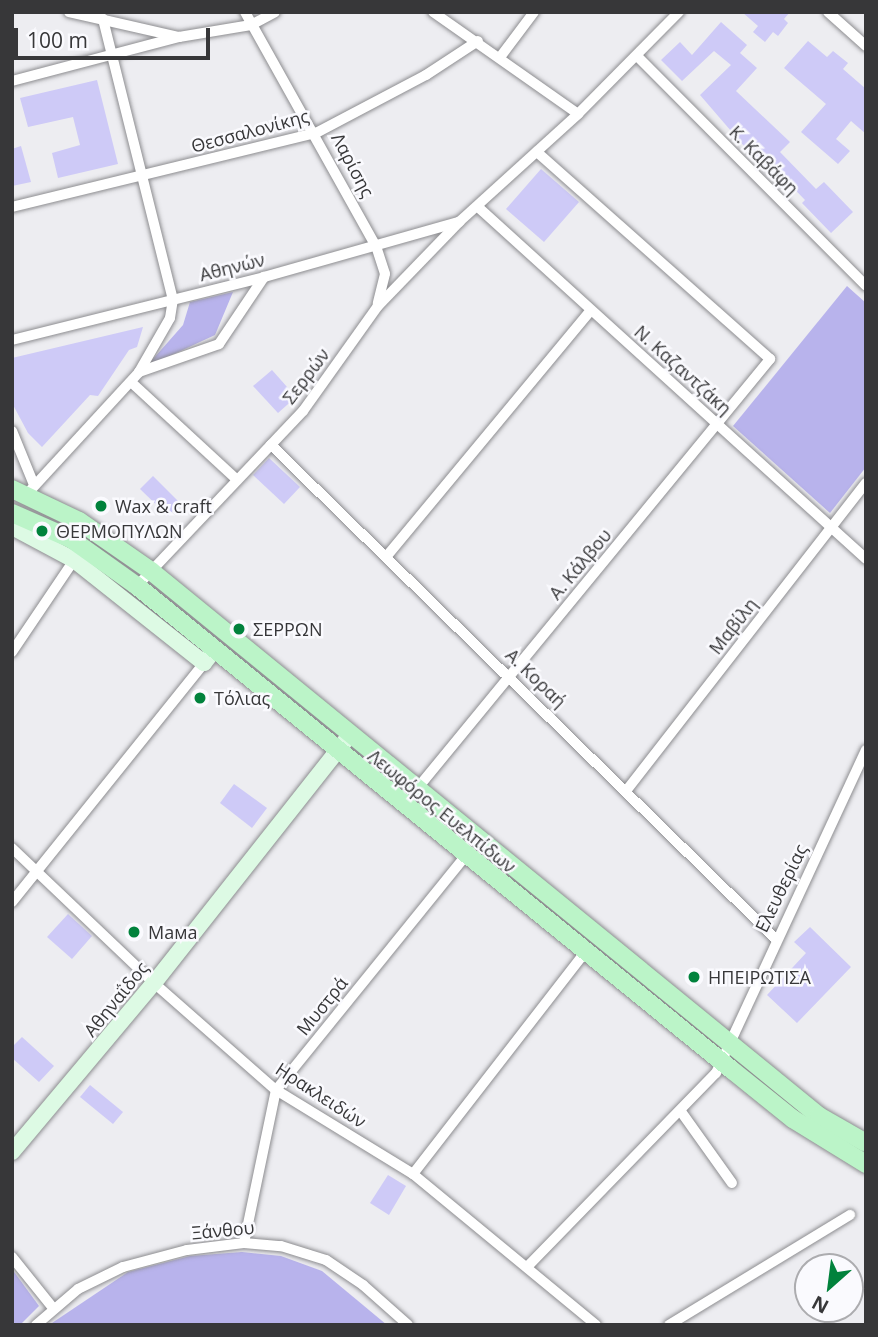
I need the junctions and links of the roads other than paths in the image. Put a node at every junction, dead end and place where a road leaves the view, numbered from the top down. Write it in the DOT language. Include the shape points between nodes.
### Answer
graph roads {
  1 [pos="69,12"];
  2 [pos="245,12"];
  3 [pos="275,12"];
  4 [pos="433,12"];
  5 [pos="534,12"];
  6 [pos="679,12"];
  7 [pos="828,12"];
  8 [pos="103,19"];
  9 [pos="251,25"];
  10 [pos="179,37"];
  11 [pos="478,41"];
  12 [pos="866,46"];
  13 [pos="501,56"];
  14 [pos="638,57"];
  15 [pos="111,58"];
  16 [pos="12,81"];
  17 [pos="578,114"];
  18 [pos="316,132"];
  19 [pos="537,152"];
  20 [pos="142,177"];
  21 [pos="12,207"];
  22 [pos="478,207"];
  23 [pos="459,222"];
  24 [pos="376,246"];
  25 [pos="264,278"];
  26 [pos="866,286"];
  27 [pos="173,300"];
  28 [pos="378,306"];
  29 [pos="590,311"];
  30 [pos="12,340"];
  31 [pos="139,372"];
  32 [pos="131,382"];
  33 [pos="719,426"];
  34 [pos="12,431"];
  35 [pos="271,445"];
  36 [pos="236,480"];
  37 [pos="866,483"];
  38 [pos="25,489"];
  39 [pos="12,513"];
  40 [pos="12,527"];
  41 [pos="832,528"];
  42 [pos="386,557"];
  43 [pos="866,559"];
  44 [pos="74,560"];
  45 [pos="151,571"];
  46 [pos="137,586"];
  47 [pos="12,652"];
  48 [pos="209,657"];
  49 [pos="510,676"];
  50 [pos="349,736"];
  51 [pos="866,750"];
  52 [pos="338,752"];
  53 [pos="416,790"];
  54 [pos="626,791"];
  55 [pos="12,848"];
  56 [pos="466,855"];
  57 [pos="39,872"];
  58 [pos="12,902"];
  59 [pos="775,938"];
  60 [pos="585,952"];
  61 [pos="154,983"];
  62 [pos="729,1042"];
  63 [pos="721,1062"];
  64 [pos="276,1090"];
  65 [pos="682,1113"];
  66 [pos="866,1143"];
  67 [pos="12,1152"];
  68 [pos="866,1164"];
  69 [pos="413,1174"];
  70 [pos="732,1183"];
  71 [pos="850,1214"];
  72 [pos="244,1243"];
  73 [pos="12,1257"];
  74 [pos="528,1265"];
  75 [pos="53,1308"];
  76 [pos="36,1325"];
  77 [pos="408,1325"];
  78 [pos="596,1325"];
  79 [pos="669,1325"];
  1 -- 8 [label="street"];
  2 -- 9 [label="street, Λαρίσης"];
  3 -- 9 [label="street"];
  4 -- 11 [label="street"];
  5 -- 13 [label="street"];
  6 -- 14 [label="street"];
  7 -- 12 [label="street"];
  8 -- 10 [label="street"];
  8 -- 15 [label="street"];
  9 -- 10 [label="street"];
  9 -- 18 [label="street, Λαρίσης"];
  10 -- 15 [label="street"];
  11 -- 13 [label="street"];
  11 -- 18 [label="street, Θεσσαλονίκης" via="426,75"];
  13 -- 17 [label="street"];
  14 -- 17 [label="street"];
  14 -- 26 [label="street, Κ. Καβάφη"];
  15 -- 16 [label="street"];
  15 -- 20 [label="street"];
  17 -- 19 [label="street"];
  18 -- 20 [label="street, Θεσσαλονίκης"];
  18 -- 24 [label="street, Λαρίσης"];
  19 -- 22 [label="street, Σερρών"];
  19 -- 33 [label="street, A. Κάλβου" via="770,359"];
  20 -- 21 [label="street, Θεσσαλονίκης"];
  20 -- 27 [label="street"];
  22 -- 23 [label="street, Σερρών"];
  22 -- 29 [label="street, Ν. Καζαντζάκη"];
  23 -- 24 [label="street, Αθηνών"];
  23 -- 28 [label="street, Σερρών"];
  24 -- 25 [label="street, Αθηνών"];
  24 -- 28 [label="street, Λαρίσης" via="385,274"];
  25 -- 27 [label="street, Αθηνών"];
  25 -- 31 [label="street" via="219,344"];
  27 -- 30 [label="street, Αθηνών"];
  27 -- 31 [label="street" via="162,338"];
  28 -- 35 [label="street, Σερρών" via="303,411"];
  29 -- 33 [label="street, Ν. Καζαντζάκη"];
  29 -- 42 [label="street"];
  31 -- 32 [label="street"];
  32 -- 36 [label="street"];
  32 -- 38 [label="street"];
  33 -- 41 [label="street, Ν. Καζαντζάκη"];
  33 -- 49 [label="street, A. Κάλβου"];
  34 -- 38 [label="street"];
  35 -- 36 [label="street, Σερρών"];
  35 -- 42 [label="street, Α. Κοραή"];
  36 -- 45 [label="street, Σερρών"];
  37 -- 41 [label="street, Μαβίλη"];
  38 -- 45 [label="main road, Λεωφόρος Ευελπίδων"];
  39 -- 46 [label="main road, Λεωφόρος Ευελπίδων" via="71,539"];
  40 -- 44 [label="street"];
  41 -- 43 [label="street, Ν. Καζαντζάκη"];
  41 -- 54 [label="street, Μαβίλη"];
  42 -- 49 [label="street, Α. Κοραή"];
  44 -- 47 [label="street"];
  44 -- 48 [label="street"];
  45 -- 46 [label="street, Σερρών"];
  45 -- 50 [label="main road, Λεωφόρος Ευελπίδων"];
  46 -- 48 [label="main road, Λεωφόρος Ευελπίδων"];
  48 -- 52 [label="main road, Λεωφόρος Ευελπίδων"];
  48 -- 57 [label="street"];
  49 -- 53 [label="street, A. Κάλβου"];
  49 -- 54 [label="street, Α. Κοραή"];
  50 -- 52 [label="street, Αθηναΐδος"];
  50 -- 53 [label="main road, Λεωφόρος Ευελπίδων"];
  51 -- 59 [label="street, Ελευθερίας"];
  52 -- 56 [label="main road, Λεωφόρος Ευελπίδων"];
  52 -- 61 [label="street, Αθηναΐδος"];
  53 -- 62 [label="main road, Λεωφόρος Ευελπίδων"];
  54 -- 59 [label="street, Α. Κοραή"];
  55 -- 57 [label="street, Ηρακλειδών"];
  56 -- 60 [label="main road, Λεωφόρος Ευελπίδων"];
  56 -- 64 [label="street, Μυστρά"];
  57 -- 58 [label="street"];
  57 -- 61 [label="street, Ηρακλειδών"];
  59 -- 62 [label="street, Ελευθερίας"];
  60 -- 63 [label="main road, Λεωφόρος Ευελπίδων"];
  60 -- 69 [label="street"];
  61 -- 64 [label="street, Ηρακλειδών"];
  61 -- 67 [label="street, Αθηναΐδος"];
  62 -- 63 [label="street, Ελευθερίας"];
  62 -- 66 [label="main road, Λεωφόρος Ευελπίδων" via="819,1116"];
  63 -- 65 [label="street, Ελευθερίας"];
  63 -- 68 [label="main road, Λεωφόρος Ευελπίδων" via="793,1119"];
  64 -- 69 [label="street, Ηρακλειδών"];
  64 -- 72 [label="street, Μυστρά"];
  65 -- 70 [label="street"];
  65 -- 74 [label="street, Ελευθερίας"];
  69 -- 74 [label="street, Ηρακλειδών"];
  71 -- 79 [label="street"];
  72 -- 75 [label="street, Ξάνθου" via="123,1267 78,1289"];
  72 -- 77 [label="street, Ξάνθου" via="281,1246 326,1260"];
  73 -- 75 [label="street"];
  74 -- 78 [label="street, Ηρακλειδών"];
  75 -- 76 [label="street, Ξάνθου"];
}
